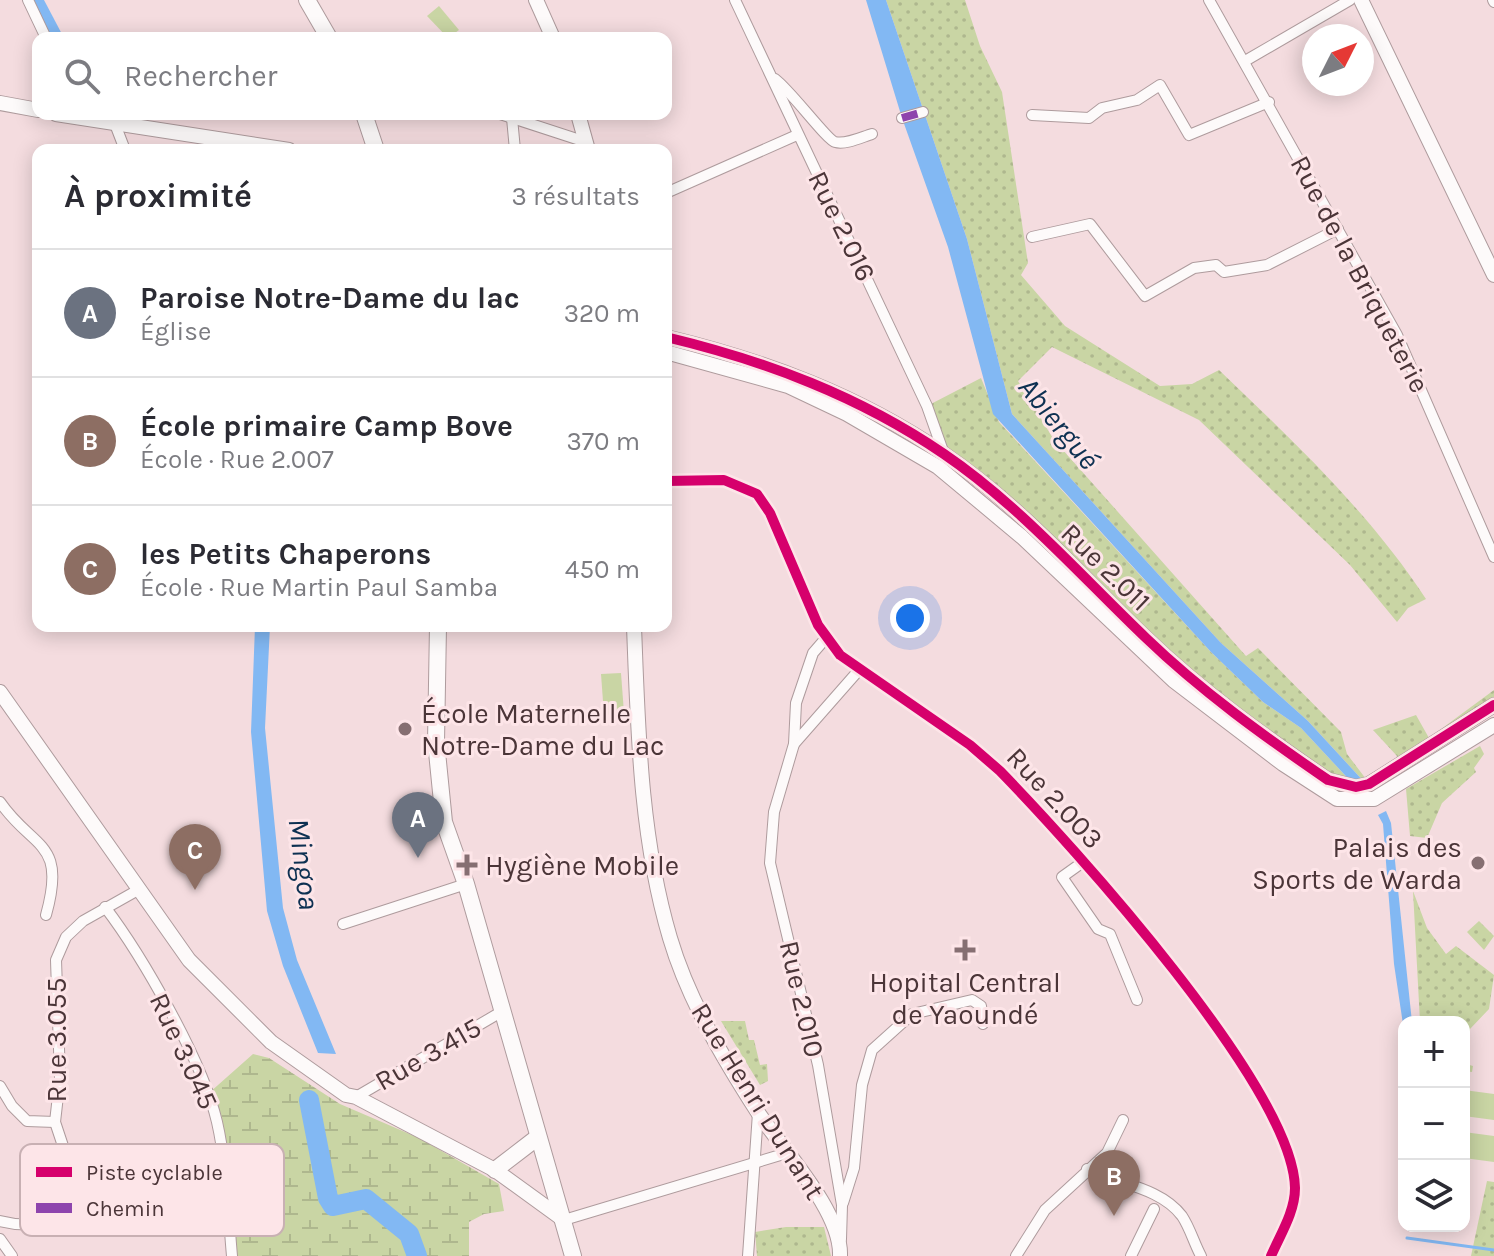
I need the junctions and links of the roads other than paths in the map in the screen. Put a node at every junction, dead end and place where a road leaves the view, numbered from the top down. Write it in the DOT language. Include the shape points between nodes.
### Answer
graph roads {
  1 [pos="28,0"];
  2 [pos="307,0"];
  3 [pos="536,0"];
  4 [pos="735,0"];
  5 [pos="1209,0"];
  6 [pos="1350,0"];
  7 [pos="1361,0"];
  8 [pos="43,32"];
  9 [pos="326,32"];
  10 [pos="550,32"];
  11 [pos="1245,61"];
  12 [pos="773,78"];
  13 [pos="1269,102"];
  14 [pos="0,103"];
  15 [pos="32,109"];
  16 [pos="923,112"];
  17 [pos="1032,115"];
  18 [pos="902,118"];
  19 [pos="96,120"];
  20 [pos="366,120"];
  21 [pos="512,120"];
  22 [pos="517,120"];
  23 [pos="580,120"];
  24 [pos="111,123"];
  25 [pos="872,134"];
  26 [pos="797,135"];
  27 [pos="122,144"];
  28 [pos="209,144"];
  29 [pos="374,144"];
  30 [pos="514,144"];
  31 [pos="582,144"];
  32 [pos="586,144"];
  33 [pos="672,190"];
  34 [pos="1338,229"];
  35 [pos="1032,237"];
  36 [pos="1494,275"];
  37 [pos="672,339"];
  38 [pos="672,354"];
  39 [pos="944,454"];
  40 [pos="672,481"];
  41 [pos="1494,557"];
  42 [pos="438,632"];
  43 [pos="634,632"];
  44 [pos="826,638"];
  45 [pos="859,670"];
  46 [pos="0,692"];
  47 [pos="1494,705"];
  48 [pos="1494,725"];
  49 [pos="794,744"];
  50 [pos="0,802"];
  51 [pos="1083,862"];
  52 [pos="466,884"];
  53 [pos="138,890"];
  54 [pos="105,907"];
  55 [pos="46,915"];
  56 [pos="343,924"];
  57 [pos="1137,1000"];
  58 [pos="501,1012"];
  59 [pos="983,1024"];
  60 [pos="0,1086"];
  61 [pos="356,1097"];
  62 [pos="758,1113"];
  63 [pos="1123,1120"];
  64 [pos="55,1122"];
  65 [pos="538,1137"];
  66 [pos="62,1144"];
  67 [pos="221,1144"];
  68 [pos="787,1153"];
  69 [pos="753,1165"];
  70 [pos="1087,1169"];
  71 [pos="495,1170"];
  72 [pos="842,1205"];
  73 [pos="1154,1209"];
  74 [pos="564,1220"];
  75 [pos="0,1221"];
  76 [pos="20,1226"];
  77 [pos="230,1236"];
  78 [pos="0,1239"];
  79 [pos="840,1250"];
  80 [pos="12,1256"];
  81 [pos="232,1256"];
  82 [pos="573,1256"];
  83 [pos="748,1256"];
  84 [pos="1016,1256"];
  85 [pos="1131,1256"];
  86 [pos="1201,1256"];
  87 [pos="1271,1256"];
  1 -- 8 [label="street"];
  2 -- 9 [label="main road"];
  3 -- 10 [label="street"];
  4 -- 12 [label="street, Rue 2.016"];
  5 -- 11 [label="street, Rue de la Briqueterie"];
  6 -- 11 [label="street"];
  7 -- 36 [label="street"];
  11 -- 13 [label="street, Rue de la Briqueterie"];
  12 -- 25 [label="street" via="830,140"];
  12 -- 26 [label="street, Rue 2.016"];
  13 -- 17 [label="street" via="1189,135 1160,85 1089,118"];
  13 -- 34 [label="street, Rue de la Briqueterie"];
  14 -- 15 [label="street"];
  16 -- 18 [label="street"];
  19 -- 24 [label="street"];
  20 -- 29 [label="main road"];
  21 -- 30 [label="street"];
  22 -- 31 [label="street"];
  23 -- 32 [label="street"];
  24 -- 27 [label="street"];
  24 -- 28 [label="street"];
  26 -- 33 [label="street"];
  26 -- 39 [label="street, Rue 2.016" via="926,404"];
  34 -- 35 [label="street" via="1267,265 1224,272 1216,265 1194,268 1145,296 1090,224"];
  34 -- 41 [label="street, Rue de la Briqueterie" via="1397,335"];
  37 -- 39 [label="street, Rue 2.011" via="792,373"];
  38 -- 48 [label="street, Rue 2.011" via="788,386 938,467 1000,517 1174,681 1322,792 1356,801 1374,799"];
  39 -- 47 [label="street, Rue 2.011" via="1183,671 1328,780 1356,787 1369,784"];
  40 -- 44 [label="street, Rue 2.003" via="724,480 757,494"];
  42 -- 52 [label="main road" via="441,803 450,846"];
  43 -- 62 [label="street, Rue Henri Dunant" via="640,773 670,938 694,999"];
  44 -- 45 [label="street, Rue 2.003"];
  44 -- 49 [label="street, Rue 2.010" via="807,667 796,703"];
  45 -- 49 [label="street, Rue 2.010"];
  45 -- 51 [label="street, Rue 2.003" via="970,745 1028,799"];
  46 -- 53 [label="street"];
  49 -- 72 [label="street, Rue 2.010" via="774,812 770,863 818,1065"];
  50 -- 55 [label="street" via="47,849 52,894"];
  51 -- 57 [label="street" via="1062,877 1098,929 1110,934"];
  51 -- 87 [label="street, Rue 2.003" via="1200,1006 1282,1140 1295,1190 1291,1213"];
  52 -- 56 [label="street"];
  52 -- 58 [label="main road"];
  53 -- 54 [label="street, Rue 3.055"];
  53 -- 61 [label="street" via="189,960 271,1042"];
  54 -- 64 [label="street, Rue 3.055" via="66,937 56,960 60,1078"];
  54 -- 67 [label="street, Rue 3.045" via="130,940 210,1095"];
  58 -- 61 [label="street, Rue 3.415"];
  58 -- 65 [label="main road"];
  59 -- 72 [label="street" via="981,1006 972,1000 912,1014 872,1050 862,1085 854,1168"];
  60 -- 64 [label="street" via="27,1121"];
  61 -- 71 [label="street"];
  62 -- 68 [label="street, Rue Henri Dunant"];
  62 -- 69 [label="street"];
  63 -- 70 [label="street" via="1107,1153"];
  64 -- 66 [label="street, Rue 3.055"];
  65 -- 71 [label="main road"];
  65 -- 74 [label="main road"];
  68 -- 69 [label="street"];
  68 -- 79 [label="street, Rue Henri Dunant" via="826,1211"];
  69 -- 74 [label="street"];
  69 -- 83 [label="street"];
  70 -- 84 [label="street" via="1045,1210"];
  70 -- 86 [label="street" via="1172,1206"];
  71 -- 74 [label="street"];
  72 -- 79 [label="street, Rue 2.010"];
  73 -- 85 [label="street"];
  74 -- 82 [label="main road"];
  75 -- 76 [label="street"];
  77 -- 81 [label="street, Rue 3.045"];
  78 -- 80 [label="street"];
}
